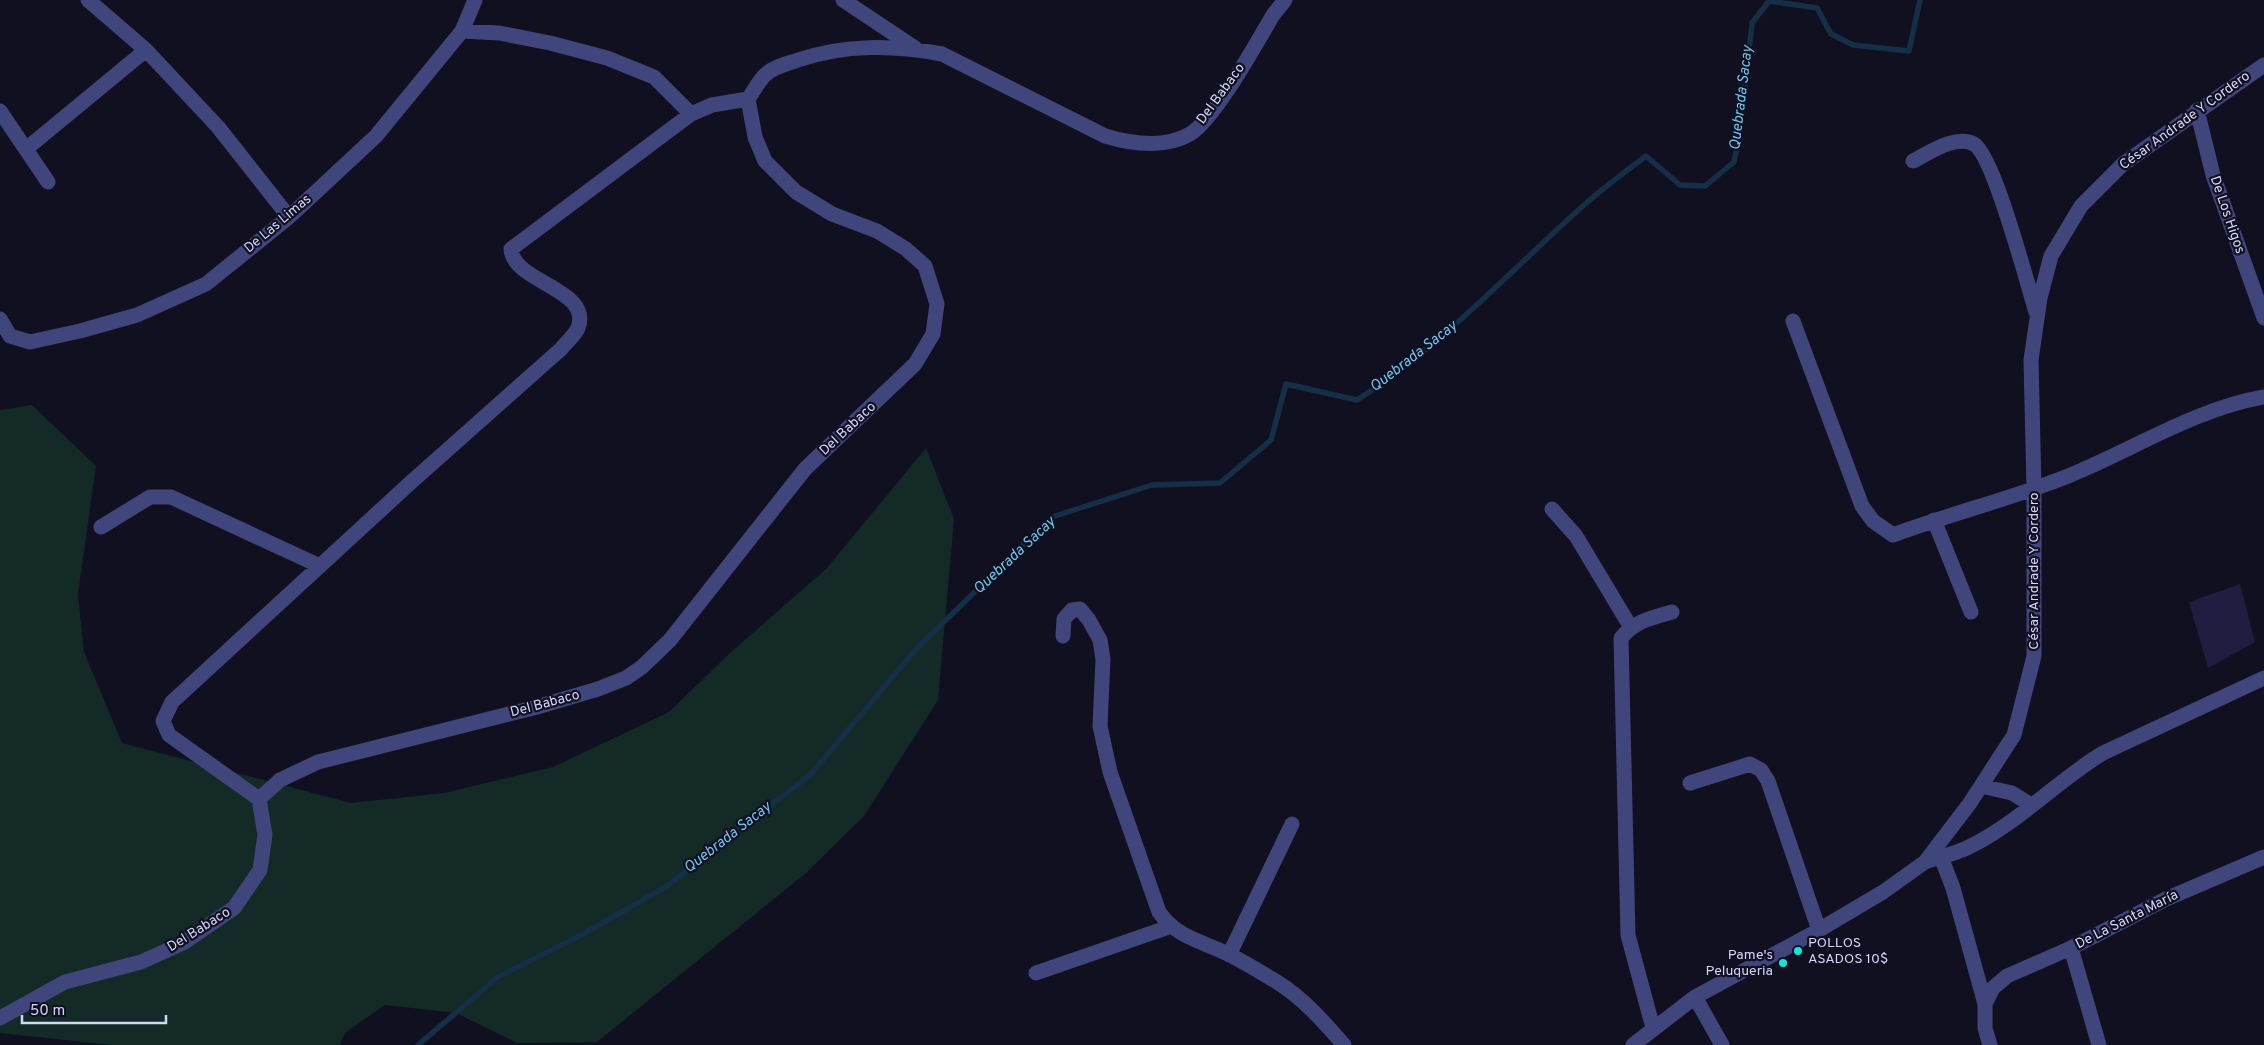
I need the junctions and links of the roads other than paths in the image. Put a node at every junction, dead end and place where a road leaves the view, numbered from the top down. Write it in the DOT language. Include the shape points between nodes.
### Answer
graph roads {
  1 [pos="88,0"];
  2 [pos="475,0"];
  3 [pos="843,0"];
  4 [pos="1286,0"];
  5 [pos="462,31"];
  6 [pos="916,49"];
  7 [pos="146,50"];
  8 [pos="2264,65"];
  9 [pos="748,99"];
  10 [pos="2197,110"];
  11 [pos="0,111"];
  12 [pos="691,114"];
  13 [pos="26,149"];
  14 [pos="1914,161"];
  15 [pos="48,182"];
  16 [pos="289,217"];
  17 [pos="2261,297"];
  18 [pos="2037,315"];
  19 [pos="2264,318"];
  20 [pos="0,319"];
  21 [pos="1793,321"];
  22 [pos="2264,397"];
  23 [pos="2034,488"];
  24 [pos="1552,509"];
  25 [pos="1934,520"];
  26 [pos="101,527"];
  27 [pos="320,566"];
  28 [pos="1672,612"];
  29 [pos="1971,612"];
  30 [pos="1630,626"];
  31 [pos="1063,636"];
  32 [pos="2264,678"];
  33 [pos="1690,783"];
  34 [pos="1981,786"];
  35 [pos="259,799"];
  36 [pos="2031,805"];
  37 [pos="1292,824"];
  38 [pos="1942,857"];
  39 [pos="2264,857"];
  40 [pos="1925,862"];
  41 [pos="1170,927"];
  42 [pos="1819,930"];
  43 [pos="2071,948"];
  44 [pos="1229,955"];
  45 [pos="1036,974"];
  46 [pos="1695,997"];
  47 [pos="1985,1004"];
  48 [pos="0,1018"];
  49 [pos="1653,1028"];
  50 [pos="1344,1045"];
  51 [pos="1633,1045"];
  52 [pos="1722,1045"];
  53 [pos="1990,1045"];
  54 [pos="2099,1045"];
  1 -- 7 [label="street"];
  2 -- 5 [label="street, De Las Limas"];
  3 -- 6 [label="street"];
  4 -- 6 [label="street, Del Babaco" via="1207,118 1190,134 1150,145 1126,143 1105,136 942,54"];
  5 -- 12 [label="street" via="499,33 608,58 654,77"];
  5 -- 16 [label="street, De Las Limas" via="376,136"];
  6 -- 9 [label="street, Del Babaco" via="867,46 818,54 777,67 765,75"];
  7 -- 13 [label="street"];
  7 -- 16 [label="street" via="218,127"];
  8 -- 10 [label="street, César Andrade Y Cordero"];
  9 -- 12 [label="street" via="712,105"];
  9 -- 35 [label="street, Del Babaco" via="755,137 765,161 796,192 832,214 877,231 906,249 925,266 937,304 933,334 915,364 805,468 670,640 626,678 537,707 318,762 280,780"];
  10 -- 17 [label="street, De Los Higos" via="2213,176"];
  10 -- 18 [label="street, César Andrade Y Cordero" via="2123,164 2081,206 2051,256"];
  11 -- 13 [label="street"];
  12 -- 27 [label="street" via="511,249 515,261 571,299 578,315 578,328 561,349"];
  13 -- 15 [label="street"];
  14 -- 18 [label="street" via="1946,145 1964,141 1974,144 1982,153 1993,175"];
  16 -- 20 [label="street, De Las Limas" via="206,284 137,315 30,342 10,336"];
  17 -- 19 [label="street, De Los Higos"];
  18 -- 23 [label="street, César Andrade Y Cordero" via="2031,360"];
  21 -- 25 [label="street" via="1862,506 1873,522 1893,535"];
  22 -- 23 [label="street" via="2242,400 2198,415 2144,442"];
  23 -- 25 [label="street"];
  23 -- 34 [label="street, César Andrade Y Cordero" via="2034,656 2014,735"];
  24 -- 30 [label="street" via="1576,536"];
  25 -- 29 [label="street"];
  26 -- 27 [label="street" via="150,497 171,498"];
  27 -- 35 [label="street" via="172,702 163,721 169,735"];
  28 -- 30 [label="street"];
  30 -- 49 [label="street" via="1621,638 1628,935"];
  31 -- 41 [label="street" via="1064,619 1072,610 1080,608 1100,640 1103,659 1100,726 1110,772 1159,912"];
  32 -- 36 [label="street" via="2104,753 2081,766"];
  33 -- 42 [label="street" via="1750,764 1761,770"];
  34 -- 36 [label="street" via="2012,793"];
  34 -- 40 [label="street, César Andrade Y Cordero"];
  35 -- 48 [label="street, Del Babaco" via="265,836 260,870 234,908 182,943 141,962 65,982"];
  36 -- 38 [label="street" via="1989,836"];
  37 -- 44 [label="street"];
  38 -- 40 [label="street"];
  38 -- 47 [label="street"];
  39 -- 43 [label="street, De La Santa María" via="2166,899"];
  40 -- 42 [label="street, César Andrade Y Cordero" via="1883,892"];
  41 -- 44 [label="street"];
  41 -- 45 [label="street"];
  42 -- 46 [label="street, César Andrade Y Cordero"];
  43 -- 47 [label="street, De La Santa María" via="2007,976 1993,988"];
  43 -- 54 [label="street"];
  44 -- 50 [label="street" via="1279,983 1300,999"];
  46 -- 49 [label="street, César Andrade Y Cordero"];
  46 -- 52 [label="street"];
  47 -- 53 [label="street" via="1985,1028"];
  49 -- 51 [label="street, César Andrade Y Cordero"];
}
